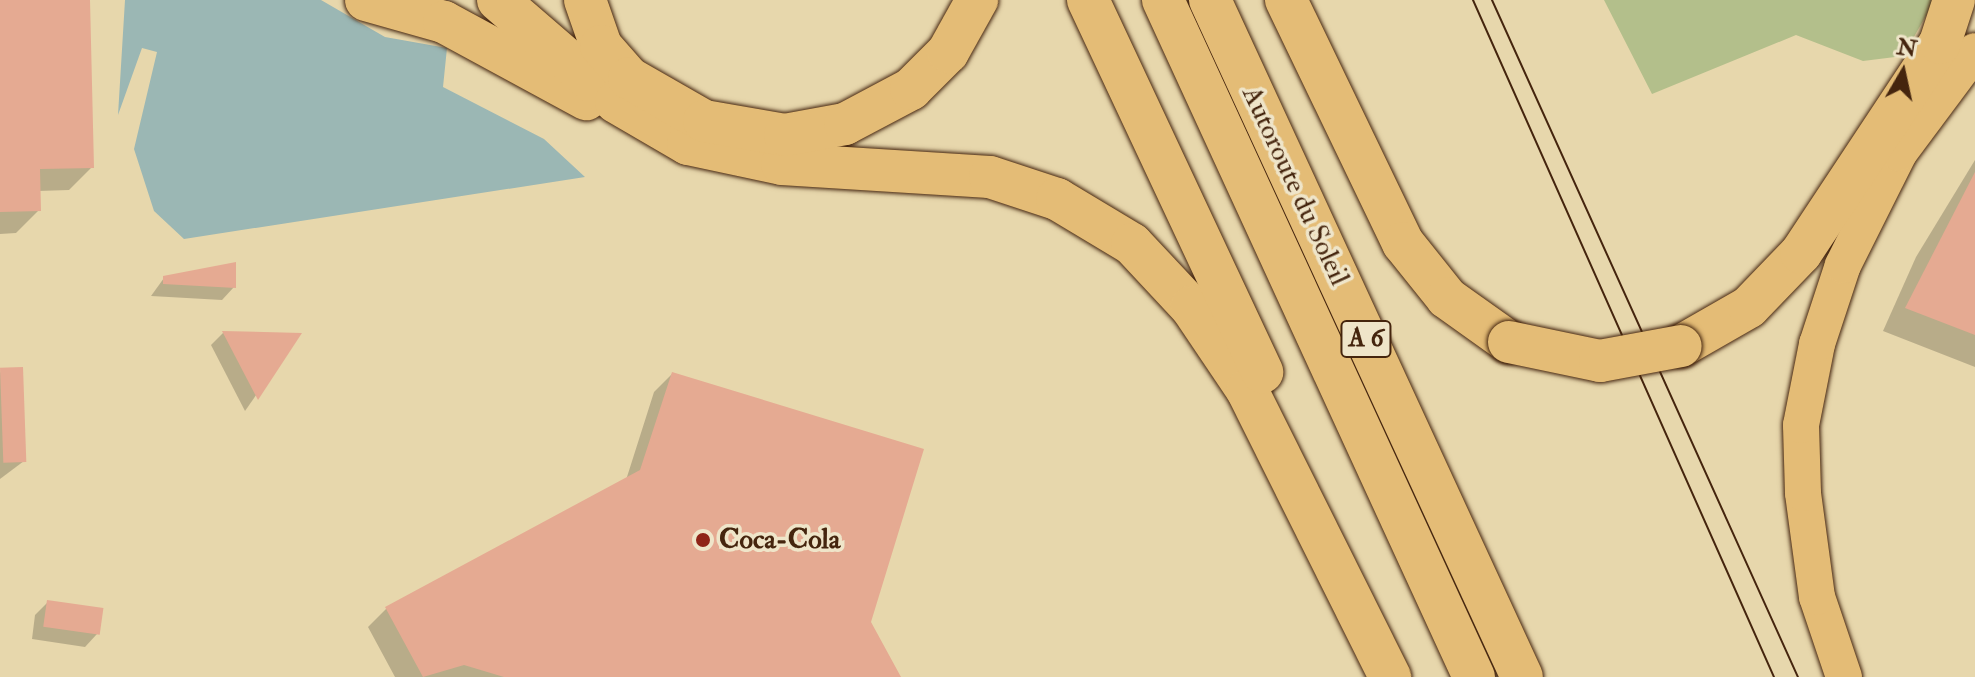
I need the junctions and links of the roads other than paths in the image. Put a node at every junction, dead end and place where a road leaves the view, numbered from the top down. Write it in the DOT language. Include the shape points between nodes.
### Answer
graph roads {
  1 [pos="366,0"];
  2 [pos="498,0"];
  3 [pos="585,0"];
  4 [pos="977,0"];
  5 [pos="1088,0"];
  6 [pos="1163,0"];
  7 [pos="1210,0"];
  8 [pos="1286,0"];
  9 [pos="1954,0"];
  10 [pos="1975,51"];
  11 [pos="662,133"];
  12 [pos="1390,677"];
  13 [pos="1402,677"];
  14 [pos="1474,677"];
  15 [pos="1522,677"];
  16 [pos="1844,677"];
  1 -- 11 [label="highway" via="444,22 598,106"];
  2 -- 11 [label="highway"];
  3 -- 4 [label="highway" via="601,46 629,78 704,121 785,135 856,120 911,89 948,52"];
  5 -- 13 [label="highway"];
  6 -- 14 [label="highway, Autoroute du Soleil / A 6"];
  7 -- 15 [label="highway, Autoroute du Soleil / A 6"];
  8 -- 9 [label="highway, bridge" via="1403,243 1447,298 1509,342 1600,361 1681,346 1749,307 1801,253 1940,43"];
  10 -- 16 [label="main road" via="1899,153 1843,265 1817,344 1801,425 1803,493 1817,597"];
  11 -- 12 [label="highway" via="782,164 990,177 1057,199 1132,244 1191,307 1247,390"];
}
